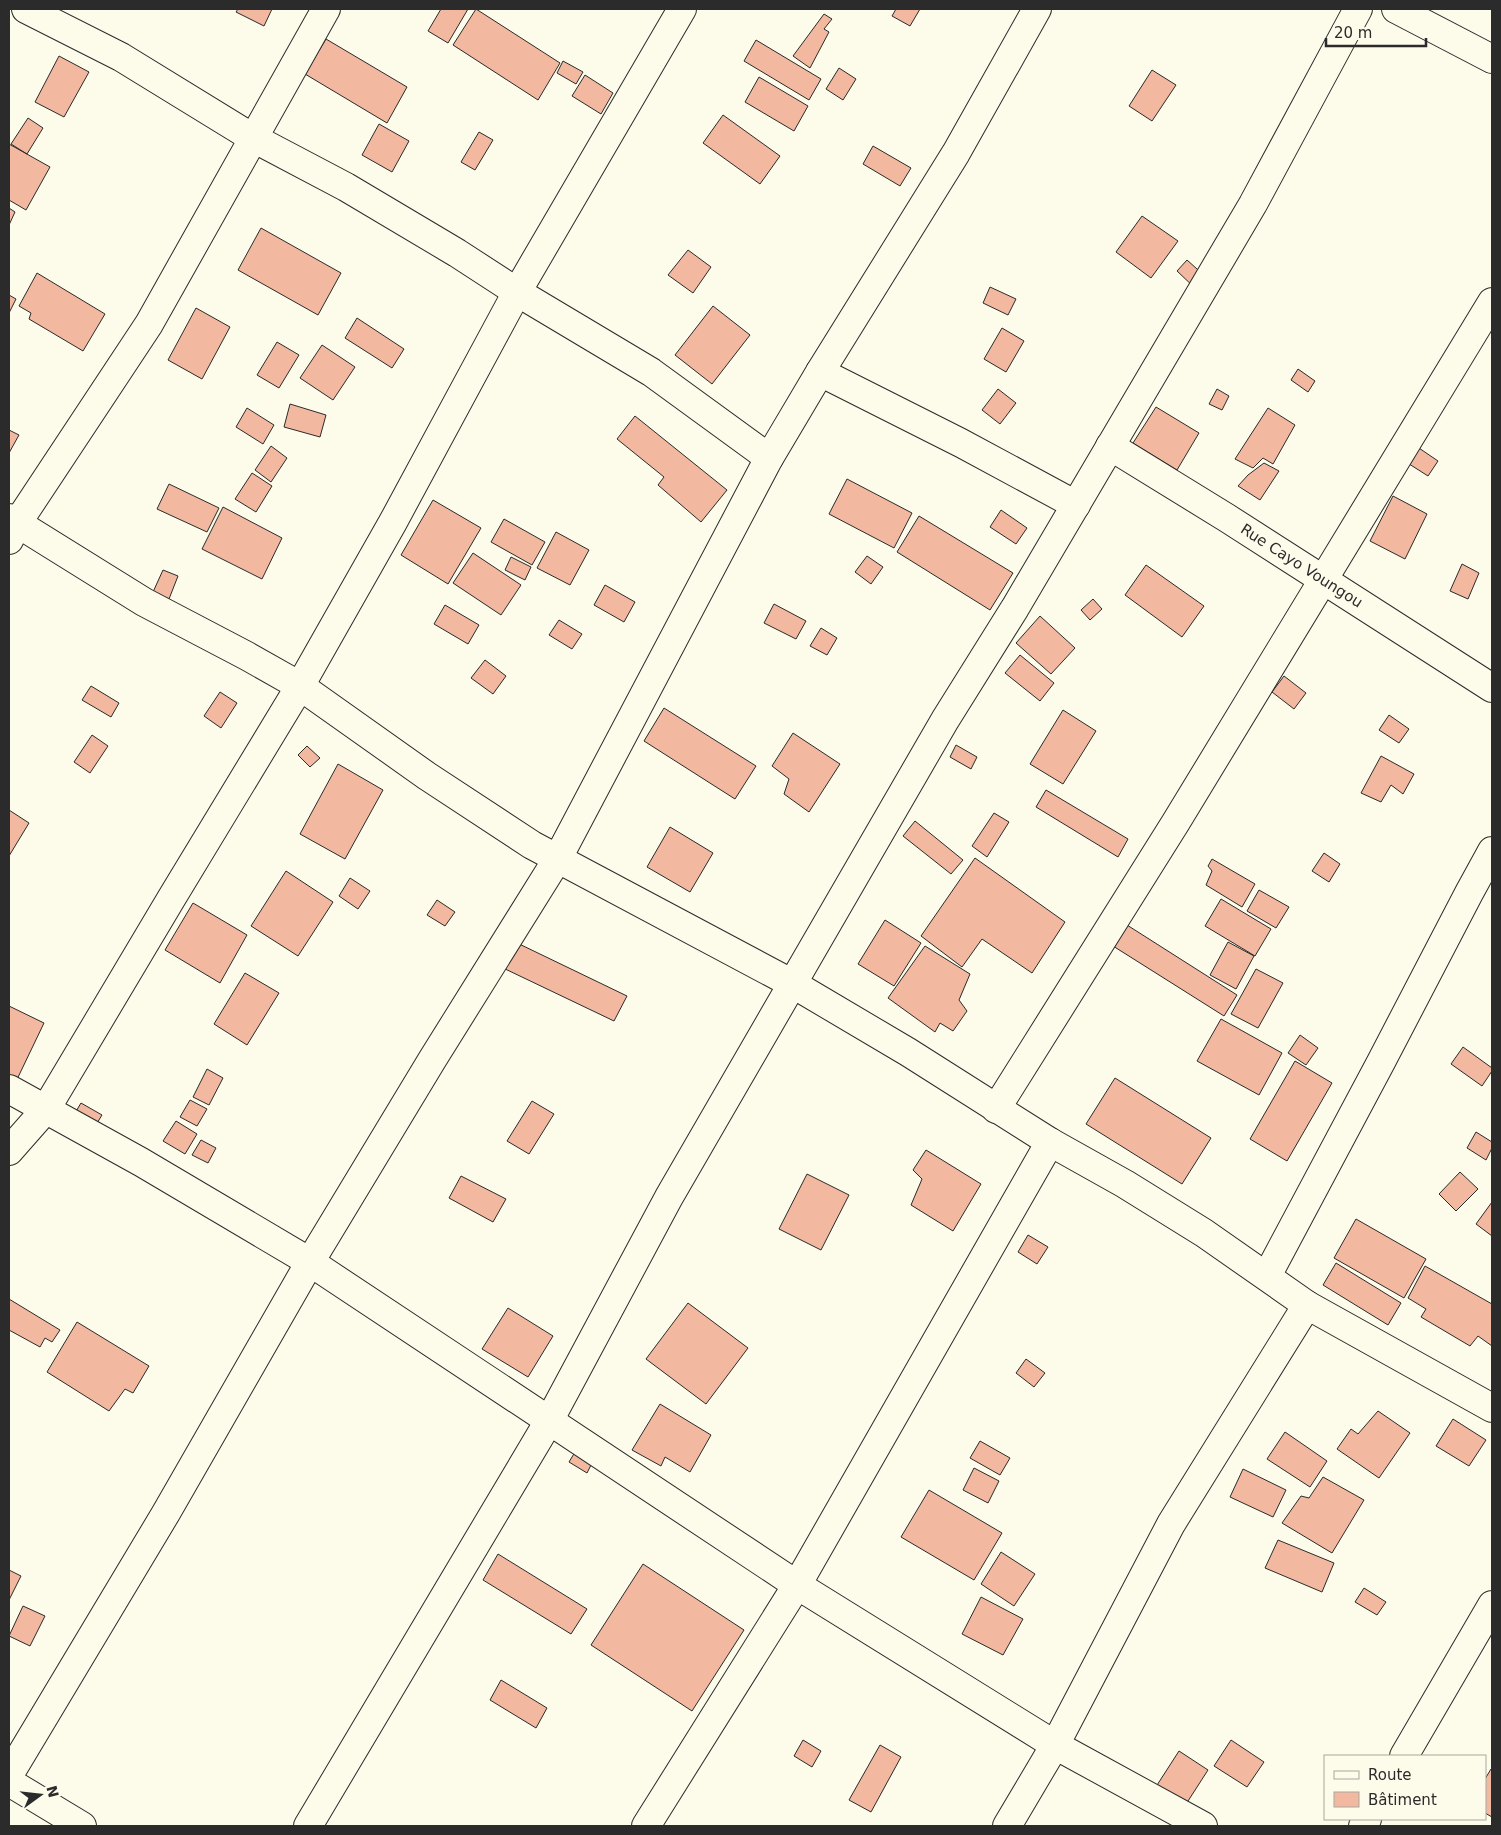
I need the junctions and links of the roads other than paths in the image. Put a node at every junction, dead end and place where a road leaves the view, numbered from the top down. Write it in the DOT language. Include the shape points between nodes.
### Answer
graph roads {
  1 [pos="26,9"];
  2 [pos="326,9"];
  3 [pos="682,9"];
  4 [pos="1037,9"];
  5 [pos="1358,9"];
  6 [pos="1396,9"];
  7 [pos="1492,59"];
  8 [pos="253,138"];
  9 [pos="517,292"];
  10 [pos="1492,302"];
  11 [pos="820,372"];
  12 [pos="1110,446"];
  13 [pos="769,458"];
  14 [pos="1076,505"];
  15 [pos="12,527"];
  16 [pos="1323,580"];
  17 [pos="300,686"];
  18 [pos="1492,688"];
  19 [pos="1492,851"];
  20 [pos="558,858"];
  21 [pos="793,984"];
  22 [pos="9,1089"];
  23 [pos="46,1109"];
  24 [pos="996,1109"];
  25 [pos="1050,1142"];
  26 [pos="9,1151"];
  27 [pos="310,1262"];
  28 [pos="1266,1276"];
  29 [pos="1307,1306"];
  30 [pos="1492,1408"];
  31 [pos="549,1421"];
  32 [pos="797,1585"];
  33 [pos="1492,1606"];
  34 [pos="1055,1745"];
  35 [pos="1405,1755"];
  36 [pos="9,1775"];
  37 [pos="9,1782"];
  38 [pos="82,1826"];
  39 [pos="308,1826"];
  40 [pos="646,1826"];
  41 [pos="1007,1826"];
  42 [pos="1203,1826"];
  1 -- 8 [label="street" via="121,57"];
  2 -- 8 [label="street"];
  3 -- 9 [label="street"];
  4 -- 11 [label="street" via="956,152"];
  5 -- 12 [label="street" via="1253,204"];
  6 -- 7 [label="street"];
  8 -- 9 [label="street" via="346,187"];
  8 -- 15 [label="street" via="149,324"];
  9 -- 13 [label="street" via="651,372"];
  9 -- 17 [label="street"];
  10 -- 16 [label="street"];
  11 -- 13 [label="street"];
  11 -- 14 [label="street"];
  12 -- 14 [label="street"];
  12 -- 16 [label="street, Rue Cayo Voungou"];
  13 -- 20 [label="street"];
  14 -- 21 [label="street" via="945,720"];
  15 -- 17 [label="street"];
  16 -- 18 [label="street, Rue Cayo Voungou"];
  16 -- 24 [label="street"];
  17 -- 20 [label="street" via="427,776 532,845"];
  17 -- 23 [label="street"];
  19 -- 28 [label="street"];
  20 -- 21 [label="street"];
  20 -- 27 [label="street"];
  21 -- 24 [label="street"];
  21 -- 31 [label="street" via="669,1198"];
  22 -- 23 [label="street"];
  23 -- 26 [label="street"];
  23 -- 27 [label="street"];
  24 -- 25 [label="street"];
  25 -- 28 [label="street" via="1125,1184"];
  25 -- 32 [label="street"];
  27 -- 31 [label="street"];
  27 -- 36 [label="street" via="166,1513"];
  28 -- 29 [label="street"];
  29 -- 30 [label="street"];
  29 -- 34 [label="street" via="1171,1524"];
  31 -- 32 [label="street"];
  31 -- 39 [label="street"];
  32 -- 34 [label="street"];
  32 -- 40 [label="street"];
  33 -- 35 [label="street"];
  34 -- 41 [label="street"];
  34 -- 42 [label="street"];
  37 -- 38 [label="street"];
}
